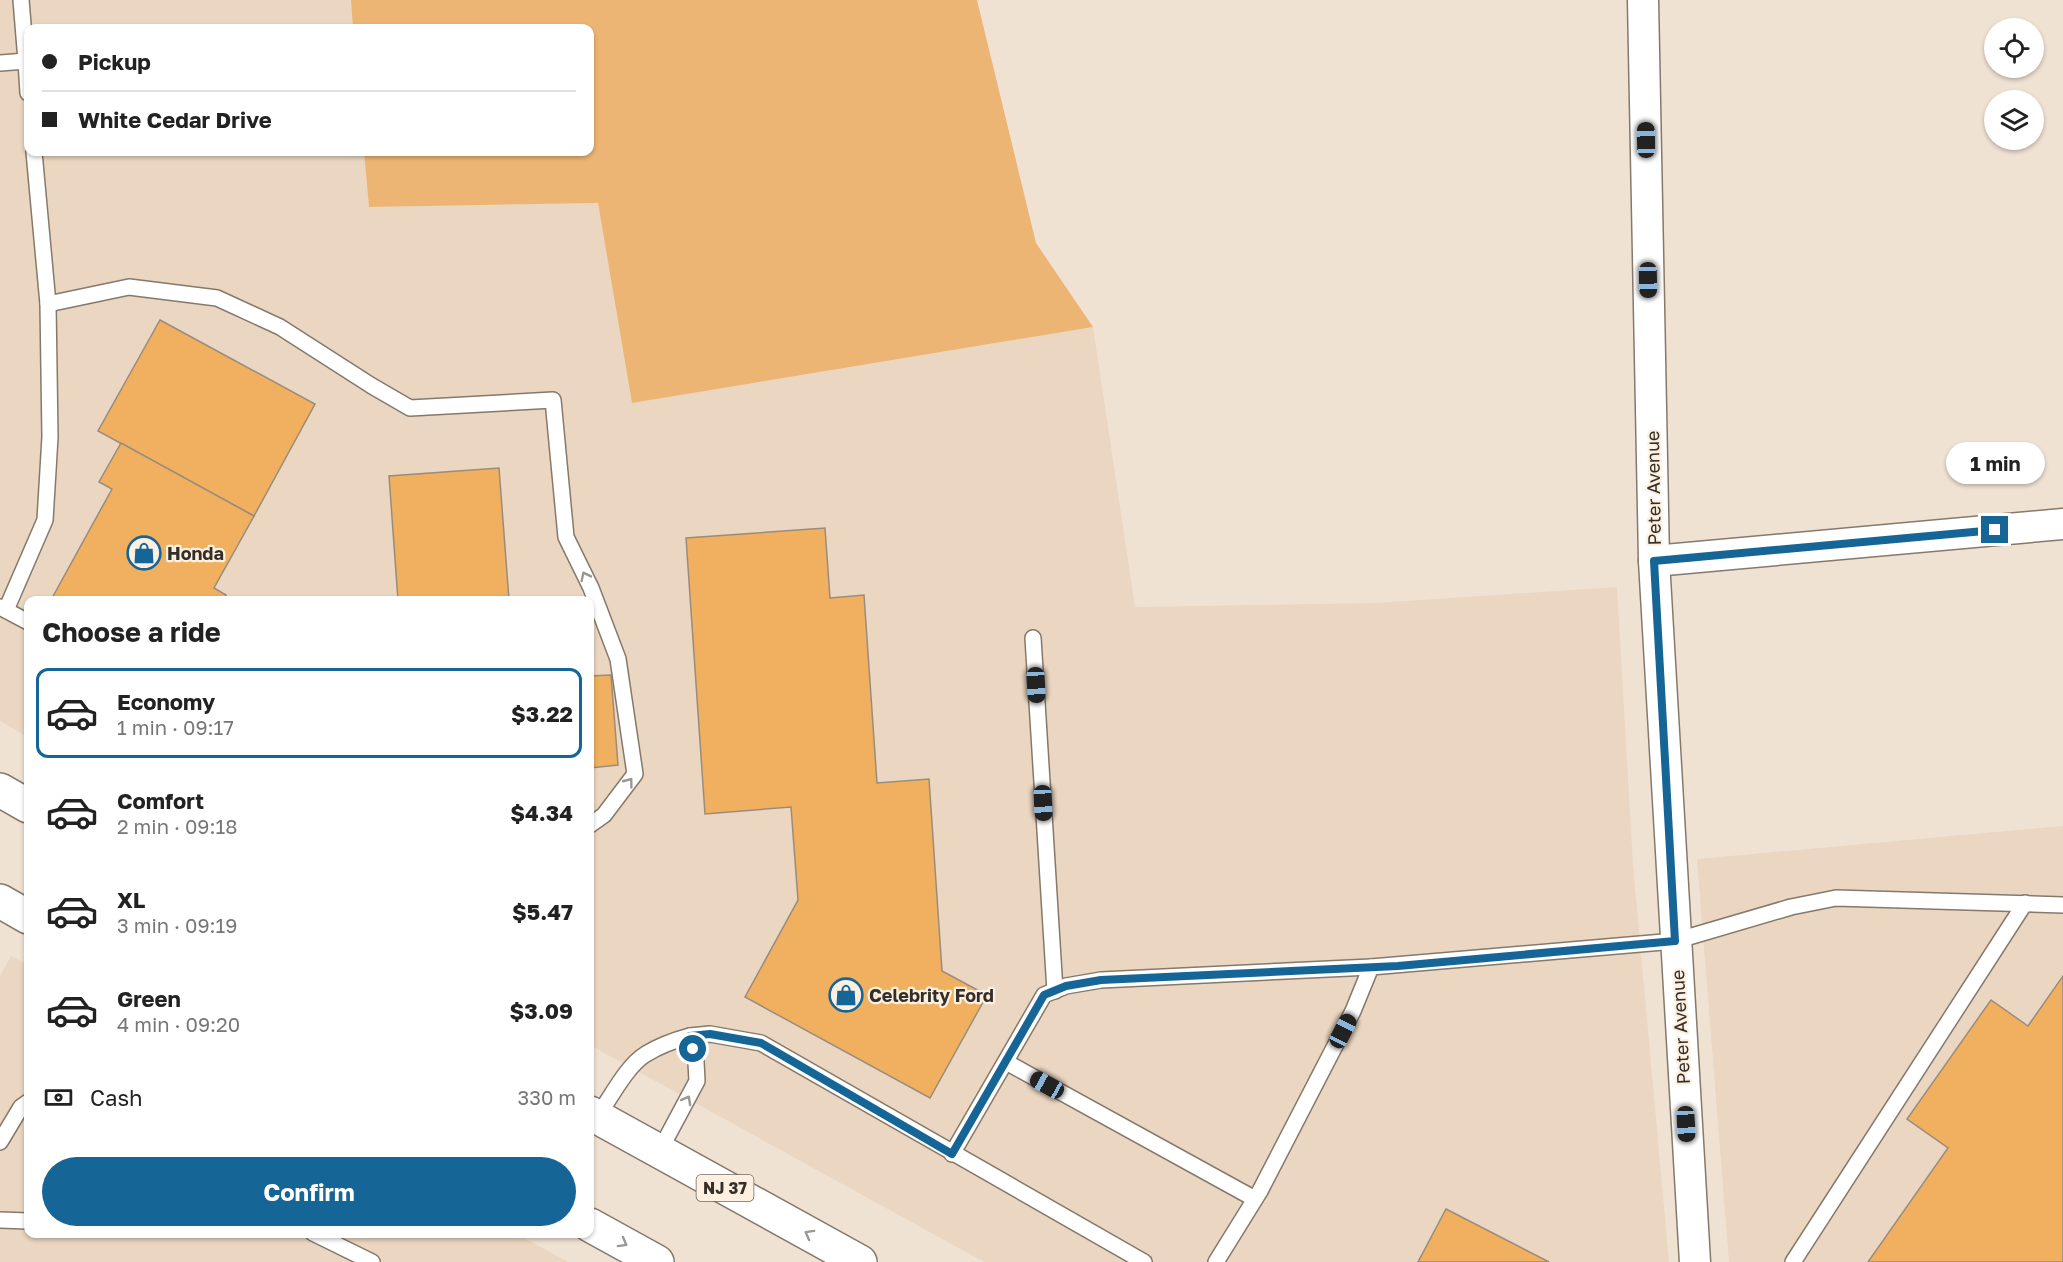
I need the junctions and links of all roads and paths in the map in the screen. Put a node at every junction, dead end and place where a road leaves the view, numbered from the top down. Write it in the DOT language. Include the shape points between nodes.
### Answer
graph roads {
  1 [pos="21,0"];
  2 [pos="1643,0"];
  3 [pos="24,37"];
  4 [pos="24,61"];
  5 [pos="0,63"];
  6 [pos="34,156"];
  7 [pos="48,304"];
  8 [pos="2063,524"];
  9 [pos="1654,561"];
  10 [pos="3,609"];
  11 [pos="24,620"];
  12 [pos="1033,638"];
  13 [pos="0,790"];
  14 [pos="24,804"];
  15 [pos="594,822"];
  16 [pos="0,901"];
  17 [pos="2025,903"];
  18 [pos="2063,905"];
  19 [pos="24,915"];
  20 [pos="1675,941"];
  21 [pos="1371,967"];
  22 [pos="1055,991"];
  23 [pos="690,1036"];
  24 [pos="1006,1062"];
  25 [pos="24,1105"];
  26 [pos="594,1114"];
  27 [pos="594,1116"];
  28 [pos="0,1142"];
  29 [pos="658,1152"];
  30 [pos="952,1154"];
  31 [pos="1255,1199"];
  32 [pos="0,1220"];
  33 [pos="24,1221"];
  34 [pos="594,1227"];
  35 [pos="323,1238"];
  36 [pos="372,1262"];
  37 [pos="657,1262"];
  38 [pos="860,1262"];
  39 [pos="1144,1262"];
  40 [pos="1216,1262"];
  41 [pos="1695,1262"];
  42 [pos="1793,1262"];
  1 -- 3 [label="lane"];
  2 -- 9 [label="street, Peter Avenue"];
  4 -- 5 [label="lane"];
  6 -- 7 [label="lane"];
  7 -- 10 [label="lane" via="50,437 45,520"];
  15 -- 7 [label="lane, one-way" via="635,774 618,659 591,588 566,537 554,400 410,408 280,327 217,298 129,287"];
  8 -- 9 [label="street"];
  9 -- 20 [label="street, Peter Avenue"];
  10 -- 11 [label="lane"];
  12 -- 22 [label="lane"];
  13 -- 14 [label="highway"];
  16 -- 19 [label="highway"];
  17 -- 18 [label="lane"];
  17 -- 20 [label="lane" via="1836,898"];
  17 -- 42 [label="lane"];
  20 -- 21 [label="lane"];
  20 -- 41 [label="street, Peter Avenue"];
  21 -- 22 [label="lane" via="1101,980"];
  21 -- 31 [label="lane" via="1353,1011"];
  22 -- 24 [label="lane" via="1044,995"];
  23 -- 26 [label="lane" via="644,1054"];
  29 -- 23 [label="lane, one-way" via="697,1081"];
  23 -- 30 [label="lane" via="710,1034 761,1043"];
  24 -- 30 [label="lane"];
  24 -- 31 [label="lane"];
  25 -- 28 [label="lane"];
  27 -- 29 [label="highway, NJ 37"];
  38 -- 29 [label="highway, NJ 37, one-way"];
  30 -- 39 [label="lane"];
  31 -- 40 [label="lane"];
  32 -- 33 [label="lane"];
  34 -- 37 [label="highway, one-way"];
  35 -- 36 [label="lane"];
}
